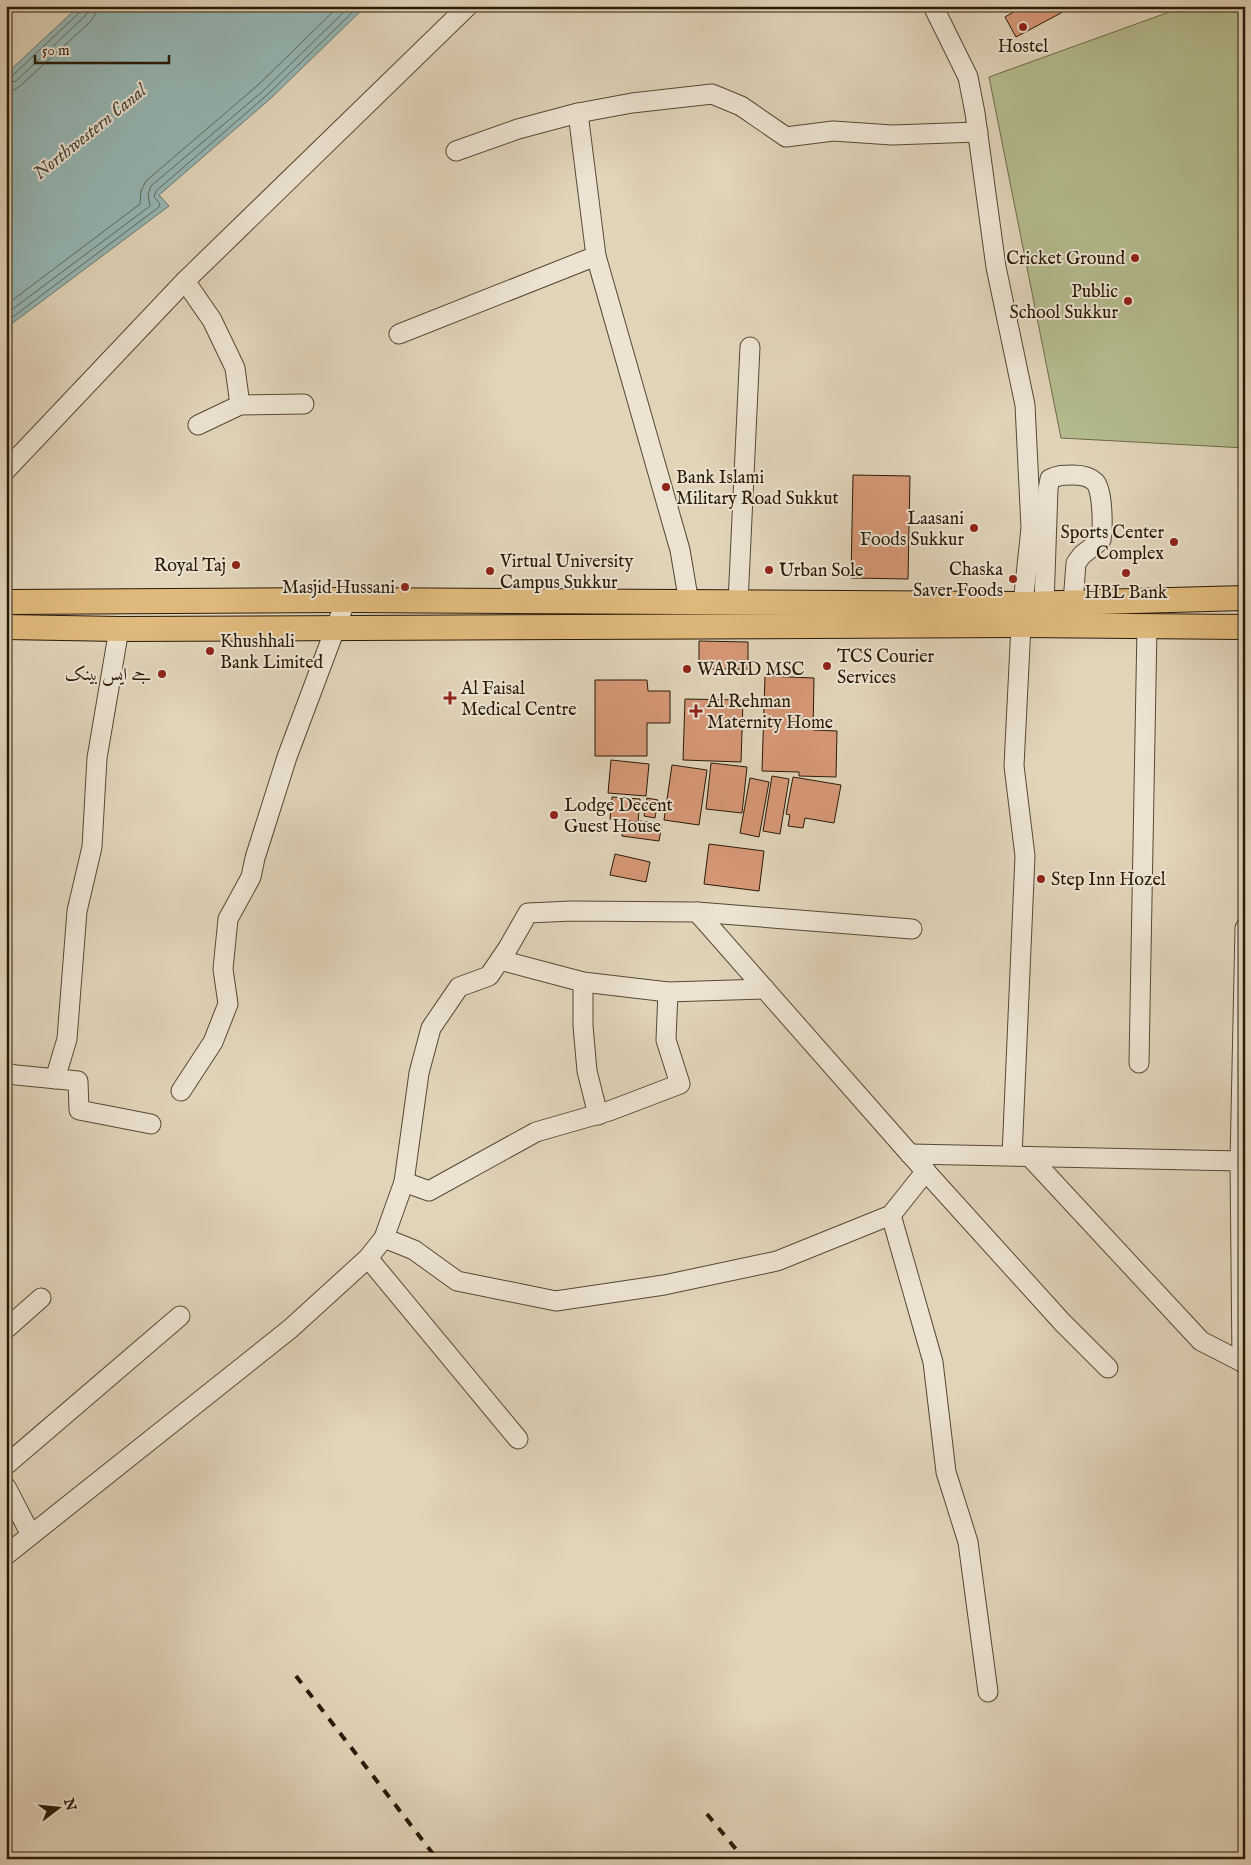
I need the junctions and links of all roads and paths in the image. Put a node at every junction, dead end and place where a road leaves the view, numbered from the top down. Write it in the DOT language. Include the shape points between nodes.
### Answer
graph roads {
  1 [pos="468,6"];
  2 [pos="932,6"];
  3 [pos="578,113"];
  4 [pos="978,132"];
  5 [pos="456,152"];
  6 [pos="596,256"];
  7 [pos="185,281"];
  8 [pos="399,334"];
  9 [pos="750,347"];
  10 [pos="240,404"];
  11 [pos="304,404"];
  12 [pos="198,425"];
  13 [pos="6,470"];
  14 [pos="1245,598"];
  15 [pos="346,600"];
  16 [pos="6,602"];
  17 [pos="689,603"];
  18 [pos="738,603"];
  19 [pos="1073,603"];
  20 [pos="1029,611"];
  21 [pos="6,627"];
  22 [pos="336,627"];
  23 [pos="1147,627"];
  24 [pos="1245,628"];
  25 [pos="119,629"];
  26 [pos="697,912"];
  27 [pos="1245,928"];
  28 [pos="912,929"];
  29 [pos="500,960"];
  30 [pos="583,982"];
  31 [pos="765,989"];
  32 [pos="668,992"];
  33 [pos="1140,1063"];
  34 [pos="6,1073"];
  35 [pos="55,1079"];
  36 [pos="181,1091"];
  37 [pos="598,1115"];
  38 [pos="151,1124"];
  39 [pos="910,1154"];
  40 [pos="1021,1156"];
  41 [pos="1240,1161"];
  42 [pos="926,1171"];
  43 [pos="404,1182"];
  44 [pos="891,1215"];
  45 [pos="384,1238"];
  46 [pos="368,1258"];
  47 [pos="41,1298"];
  48 [pos="180,1316"];
  49 [pos="6,1329"];
  50 [pos="1243,1362"];
  51 [pos="1108,1368"];
  52 [pos="518,1439"];
  53 [pos="6,1465"];
  54 [pos="6,1486"];
  55 [pos="31,1535"];
  56 [pos="6,1554"];
  57 [pos="988,1692"];
  1 -- 7 [label="street"];
  2 -- 4 [label="street" via="968,77"];
  3 -- 4 [label="street" via="632,102 712,94 741,106 786,137 833,131 892,135"];
  3 -- 5 [label="street" via="518,129"];
  3 -- 6 [label="street"];
  4 -- 20 [label="street" via="996,267 1025,405 1031,528"];
  6 -- 8 [label="street"];
  6 -- 17 [label="street" via="680,550"];
  7 -- 10 [label="street" via="212,320 236,368"];
  7 -- 13 [label="street"];
  9 -- 18 [label="street"];
  10 -- 11 [label="street"];
  10 -- 12 [label="street"];
  14 -- 19 [label="main road"];
  15 -- 16 [label="main road"];
  15 -- 17 [label="main road"];
  15 -- 22 [label="street"];
  17 -- 18 [label="main road"];
  18 -- 20 [label="main road"];
  19 -- 20 [label="main road"];
  19 -- 20 [label="street" via="1076,563 1101,540 1099,487 1084,475 1058,475 1050,479"];
  20 -- 22 [label="main road"];
  20 -- 23 [label="main road"];
  20 -- 40 [label="street" via="1014,766 1025,856"];
  21 -- 25 [label="main road"];
  22 -- 25 [label="main road"];
  22 -- 36 [label="street" via="286,756 251,877 228,919 223,969 228,1004 213,1042"];
  23 -- 24 [label="main road"];
  23 -- 33 [label="street"];
  25 -- 35 [label="street" via="97,758 92,847 77,911 66,1039"];
  26 -- 28 [label="street"];
  26 -- 29 [label="street" via="528,913"];
  26 -- 31 [label="street"];
  27 -- 41 [label="street"];
  29 -- 30 [label="street"];
  29 -- 43 [label="street" via="489,976 459,987 431,1028 419,1073"];
  30 -- 32 [label="street"];
  30 -- 37 [label="street" via="587,1071"];
  31 -- 32 [label="street"];
  31 -- 39 [label="street"];
  32 -- 37 [label="street" via="666,1040 680,1084"];
  34 -- 35 [label="street"];
  35 -- 38 [label="street" via="78,1081 79,1110"];
  37 -- 43 [label="street" via="536,1132 429,1191"];
  39 -- 40 [label="street"];
  39 -- 42 [label="street"];
  40 -- 41 [label="street"];
  40 -- 50 [label="street" via="1201,1341"];
  41 -- 50 [label="street"];
  42 -- 44 [label="street"];
  42 -- 51 [label="street" via="1062,1322"];
  43 -- 45 [label="street"];
  44 -- 45 [label="street" via="777,1261 664,1285 556,1301 457,1281 414,1250"];
  44 -- 57 [label="street" via="933,1362 946,1472 968,1542"];
  45 -- 46 [label="street"];
  46 -- 52 [label="street"];
  46 -- 55 [label="street" via="290,1329"];
  47 -- 49 [label="street"];
  48 -- 53 [label="street"];
  54 -- 55 [label="street"];
  55 -- 56 [label="street"];
}
